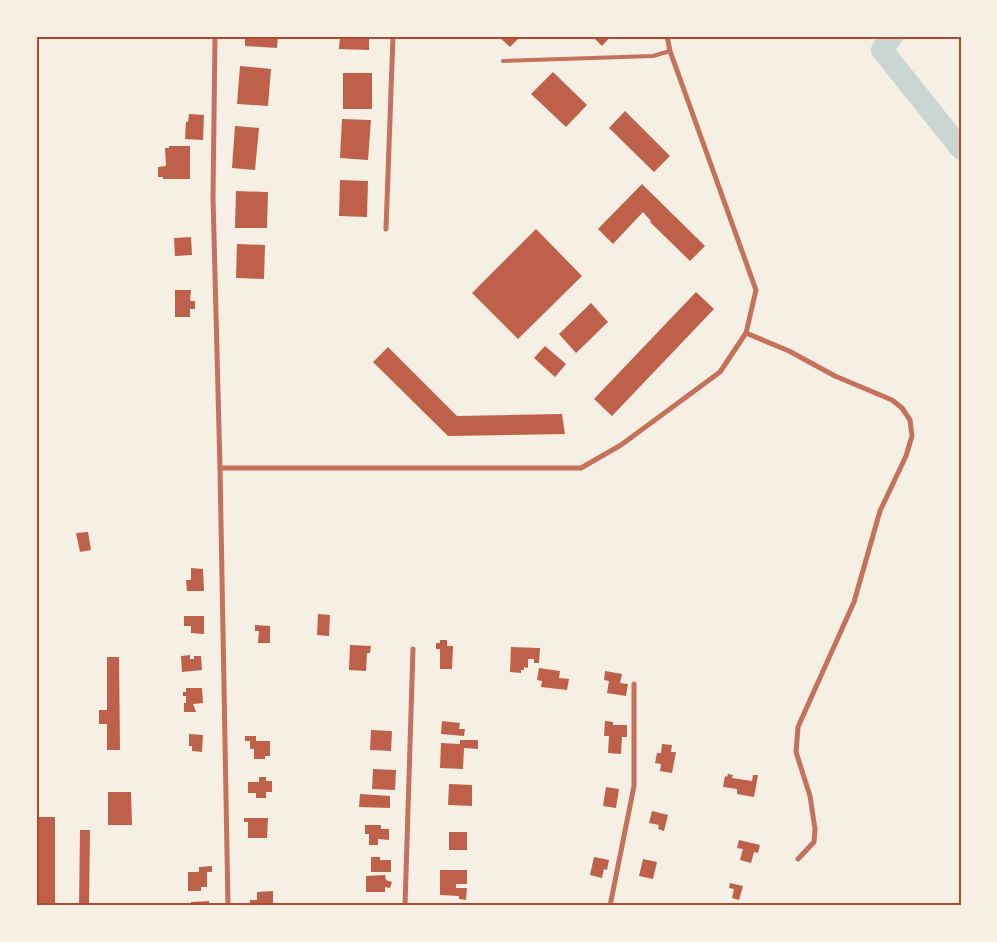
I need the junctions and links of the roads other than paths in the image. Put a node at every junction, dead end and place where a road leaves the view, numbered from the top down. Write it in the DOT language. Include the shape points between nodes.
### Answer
graph roads {
  1 [pos="215,36"];
  2 [pos="393,36"];
  3 [pos="667,36"];
  4 [pos="670,50"];
  5 [pos="504,61"];
  6 [pos="386,229"];
  7 [pos="746,333"];
  8 [pos="220,468"];
  9 [pos="413,649"];
  10 [pos="634,684"];
  11 [pos="798,859"];
  12 [pos="228,906"];
  13 [pos="405,906"];
  14 [pos="610,906"];
  1 -- 8 [label="street" via="213,197"];
  2 -- 6 [label="street"];
  3 -- 4 [label="street"];
  4 -- 5 [label="lane" via="653,56"];
  4 -- 7 [label="street" via="756,290"];
  7 -- 8 [label="street" via="720,372 621,445 581,468"];
  7 -- 11 [label="street" via="892,400 910,420 912,436 880,511 854,602 798,727 796,752 810,796 815,829 814,842"];
  8 -- 12 [label="street"];
  9 -- 13 [label="street"];
  10 -- 14 [label="street" via="634,786"];
}
